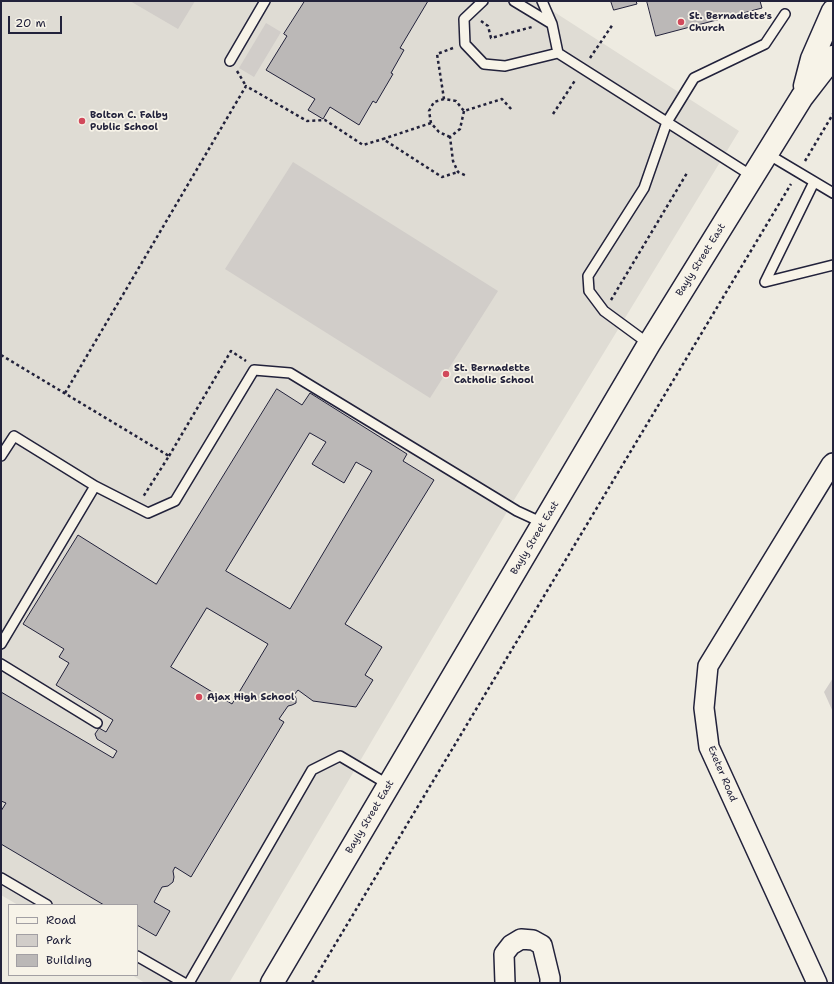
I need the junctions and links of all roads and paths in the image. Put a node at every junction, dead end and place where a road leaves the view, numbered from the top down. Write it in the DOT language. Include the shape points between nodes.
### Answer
graph roads {
  1 [pos="265,1"];
  2 [pos="483,1"];
  3 [pos="514,1"];
  4 [pos="542,1"];
  5 [pos="833,11"];
  6 [pos="470,13"];
  7 [pos="785,14"];
  8 [pos="551,23"];
  9 [pos="464,44"];
  10 [pos="558,53"];
  11 [pos="833,57"];
  12 [pos="230,61"];
  13 [pos="802,97"];
  14 [pos="444,99"];
  15 [pos="512,110"];
  16 [pos="464,112"];
  17 [pos="833,114"];
  18 [pos="667,122"];
  19 [pos="431,123"];
  20 [pos="450,137"];
  21 [pos="383,139"];
  22 [pos="766,153"];
  23 [pos="458,172"];
  24 [pos="798,172"];
  25 [pos="687,173"];
  26 [pos="467,176"];
  27 [pos="752,176"];
  28 [pos="814,182"];
  29 [pos="833,193"];
  30 [pos="833,266"];
  31 [pos="604,311"];
  32 [pos="650,344"];
  33 [pos="1,355"];
  34 [pos="254,370"];
  35 [pos="65,393"];
  36 [pos="1,456"];
  37 [pos="170,456"];
  38 [pos="833,463"];
  39 [pos="95,486"];
  40 [pos="137,494"];
  41 [pos="543,523"];
  42 [pos="1,644"];
  43 [pos="1,664"];
  44 [pos="97,723"];
  45 [pos="389,785"];
  46 [pos="1,878"];
  47 [pos="46,904"];
  48 [pos="138,957"];
  49 [pos="184,983"];
  50 [pos="189,983"];
  51 [pos="272,983"];
  52 [pos="312,983"];
  53 [pos="505,983"];
  54 [pos="550,983"];
  55 [pos="817,983"];
  1 -- 12 [label="lane"];
  2 -- 6 [label="lane"];
  3 -- 8 [label="lane"];
  4 -- 8 [label="lane"];
  5 -- 13 [label="main road, Bayly Street East" via="812,59"];
  6 -- 8 [label="path" via="488,26 491,38"];
  6 -- 9 [label="lane" via="464,19"];
  7 -- 18 [label="lane" via="765,44 694,78"];
  8 -- 10 [label="lane"];
  9 -- 10 [label="lane" via="484,64 505,66"];
  9 -- 14 [label="path" via="437,54"];
  10 -- 18 [label="lane"];
  11 -- 13 [label="main road, Bayly Street East"];
  13 -- 22 [label="main road, Bayly Street East"];
  14 -- 16 [label="path" via="456,101"];
  14 -- 19 [label="path" via="434,102 429,111"];
  15 -- 16 [label="path" via="502,99"];
  16 -- 20 [label="path" via="460,128"];
  17 -- 24 [label="path"];
  18 -- 27 [label="lane"];
  18 -- 31 [label="lane" via="644,188 588,276 588,291"];
  19 -- 20 [label="path" via="439,132"];
  19 -- 21 [label="path"];
  20 -- 23 [label="path" via="453,161"];
  21 -- 23 [label="path" via="442,177"];
  21 -- 35 [label="path" via="363,145 325,120 307,121 246,86"];
  22 -- 24 [label="lane"];
  22 -- 27 [label="main road, Bayly Street East"];
  23 -- 26 [label="path"];
  24 -- 28 [label="lane"];
  24 -- 52 [label="path"];
  25 -- 31 [label="path"];
  27 -- 32 [label="main road, Bayly Street East"];
  28 -- 29 [label="lane"];
  28 -- 30 [label="lane" via="765,282"];
  31 -- 32 [label="lane"];
  32 -- 41 [label="main road, Bayly Street East"];
  33 -- 35 [label="path"];
  34 -- 37 [label="path" via="253,366 232,351"];
  34 -- 39 [label="lane" via="175,501 148,513"];
  34 -- 41 [label="lane" via="290,373 517,511"];
  35 -- 37 [label="path"];
  36 -- 39 [label="lane" via="14,436"];
  37 -- 40 [label="path" via="143,498"];
  38 -- 55 [label="street, Exeter Road" via="708,666 704,708 709,747"];
  39 -- 42 [label="lane"];
  41 -- 45 [label="main road, Bayly Street East"];
  43 -- 44 [label="lane"];
  45 -- 50 [label="lane" via="340,756 312,770"];
  45 -- 51 [label="main road, Bayly Street East"];
  46 -- 47 [label="lane"];
  48 -- 49 [label="lane"];
  53 -- 54 [label="street" via="504,954 510,945 521,939 533,940 542,945"];
}
